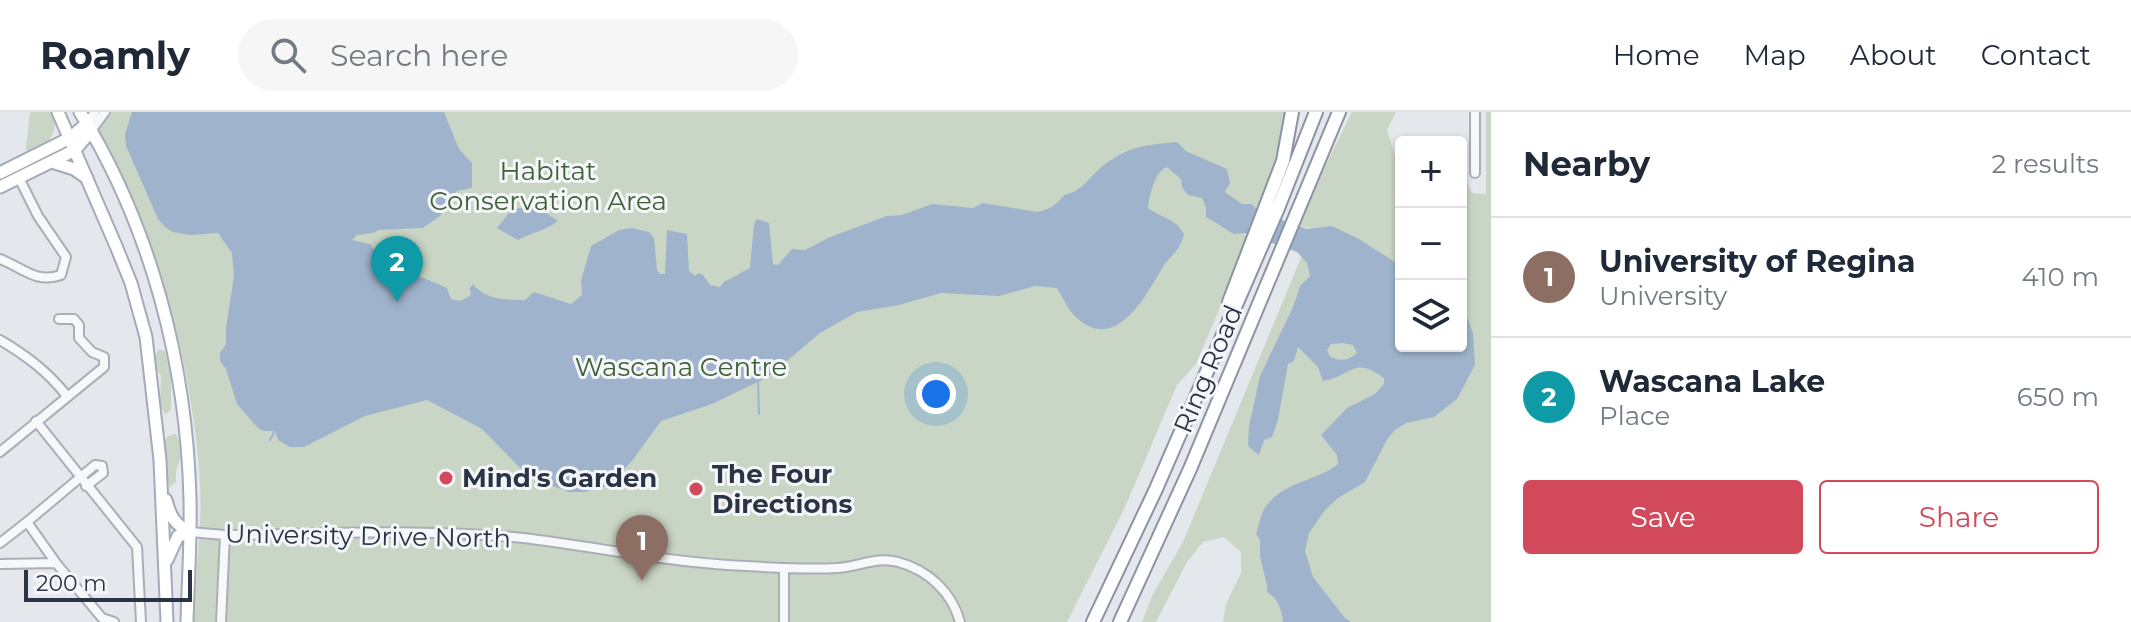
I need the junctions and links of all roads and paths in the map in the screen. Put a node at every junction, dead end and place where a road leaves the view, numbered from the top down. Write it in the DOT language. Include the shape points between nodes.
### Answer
graph roads {
  1 [pos="58,112"];
  2 [pos="80,112"];
  3 [pos="95,112"];
  4 [pos="105,112"];
  5 [pos="1292,112"];
  6 [pos="1316,112"];
  7 [pos="1342,112"];
  8 [pos="1475,112"];
  9 [pos="89,127"];
  10 [pos="70,138"];
  11 [pos="75,150"];
  12 [pos="52,162"];
  13 [pos="0,173"];
  14 [pos="1475,173"];
  15 [pos="19,178"];
  16 [pos="87,179"];
  17 [pos="0,187"];
  18 [pos="1272,207"];
  19 [pos="0,259"];
  20 [pos="59,319"];
  21 [pos="0,340"];
  22 [pos="67,396"];
  23 [pos="36,421"];
  24 [pos="0,436"];
  25 [pos="8,445"];
  26 [pos="0,452"];
  27 [pos="160,460"];
  28 [pos="79,477"];
  29 [pos="86,486"];
  30 [pos="27,522"];
  31 [pos="190,532"];
  32 [pos="225,535"];
  33 [pos="0,543"];
  34 [pos="56,563"];
  35 [pos="0,564"];
  36 [pos="165,565"];
  37 [pos="784,568"];
  38 [pos="114,622"];
  39 [pos="141,622"];
  40 [pos="167,622"];
  41 [pos="187,622"];
  42 [pos="221,622"];
  43 [pos="784,622"];
  44 [pos="960,622"];
  45 [pos="1093,622"];
  46 [pos="1120,622"];
  1 -- 10 [label="main road"];
  2 -- 9 [label="main road"];
  3 -- 9 [label="street"];
  4 -- 9 [label="street"];
  5 -- 18 [label="highway"];
  6 -- 18 [label="highway"];
  7 -- 46 [label="highway, Ring Road"];
  8 -- 14 [label="street"];
  9 -- 10 [label="main road"];
  9 -- 11 [label="main road"];
  9 -- 31 [label="main road" via="134,220 168,325 184,417"];
  10 -- 11 [label="main road"];
  10 -- 13 [label="main road"];
  11 -- 12 [label="main road"];
  11 -- 16 [label="main road"];
  12 -- 15 [label="main road"];
  12 -- 16 [label="main road"];
  15 -- 17 [label="main road"];
  15 -- 19 [label="street" via="66,257 64,268 54,278 32,277"];
  16 -- 27 [label="main road" via="143,323"];
  18 -- 45 [label="highway" via="1156,489"];
  20 -- 22 [label="street" via="74,319 79,338 104,357 104,367"];
  21 -- 22 [label="street" via="31,359"];
  22 -- 23 [label="street"];
  23 -- 25 [label="street"];
  23 -- 28 [label="street"];
  24 -- 25 [label="street"];
  25 -- 26 [label="street"];
  27 -- 31 [label="main road" via="169,514"];
  27 -- 36 [label="main road"];
  28 -- 29 [label="street"];
  28 -- 29 [label="street" via="102,466 103,473"];
  28 -- 30 [label="street"];
  29 -- 39 [label="street" via="137,547"];
  30 -- 33 [label="street"];
  30 -- 34 [label="street"];
  31 -- 32 [label="street, University Drive North"];
  31 -- 36 [label="main road" via="178,536"];
  31 -- 41 [label="main road"];
  32 -- 37 [label="street, University Drive North" via="457,534"];
  32 -- 42 [label="street"];
  34 -- 35 [label="street"];
  34 -- 38 [label="street" via="102,618"];
  36 -- 40 [label="main road"];
  37 -- 43 [label="street"];
  37 -- 44 [label="street, University Drive North" via="896,561 939,585"];
}
